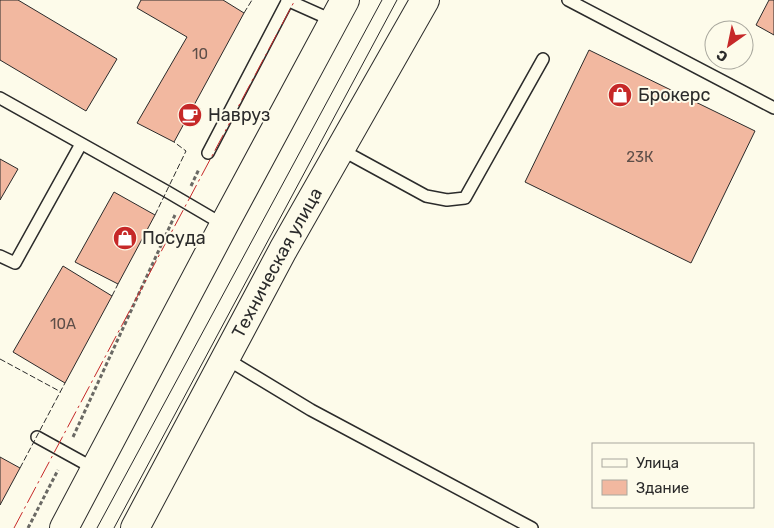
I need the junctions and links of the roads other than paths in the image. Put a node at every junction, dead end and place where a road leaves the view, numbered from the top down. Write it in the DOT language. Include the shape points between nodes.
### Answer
graph roads {
  1 [pos="288,0"];
  2 [pos="425,0"];
  3 [pos="568,0"];
  4 [pos="339,10"];
  5 [pos="543,59"];
  6 [pos="0,98"];
  7 [pos="774,108"];
  8 [pos="81,144"];
  9 [pos="340,149"];
  10 [pos="208,153"];
  11 [pos="224,225"];
  12 [pos="0,256"];
  13 [pos="225,358"];
  14 [pos="37,437"];
  15 [pos="94,470"];
  16 [pos="64,528"];
  17 [pos="135,528"];
  18 [pos="532,528"];
  1 -- 4 [label="lane"];
  1 -- 10 [label="lane"];
  2 -- 9 [label="main road, Техническая улица"];
  3 -- 7 [label="lane"];
  4 -- 11 [label="main road"];
  5 -- 9 [label="lane" via="465,198 447,200 426,196"];
  6 -- 8 [label="lane"];
  8 -- 11 [label="lane"];
  8 -- 12 [label="lane" via="15,264"];
  9 -- 13 [label="main road, Техническая улица"];
  11 -- 15 [label="main road"];
  13 -- 17 [label="main road, Техническая улица"];
  13 -- 18 [label="lane" via="311,410"];
  14 -- 15 [label="lane"];
  15 -- 16 [label="main road"];
}
